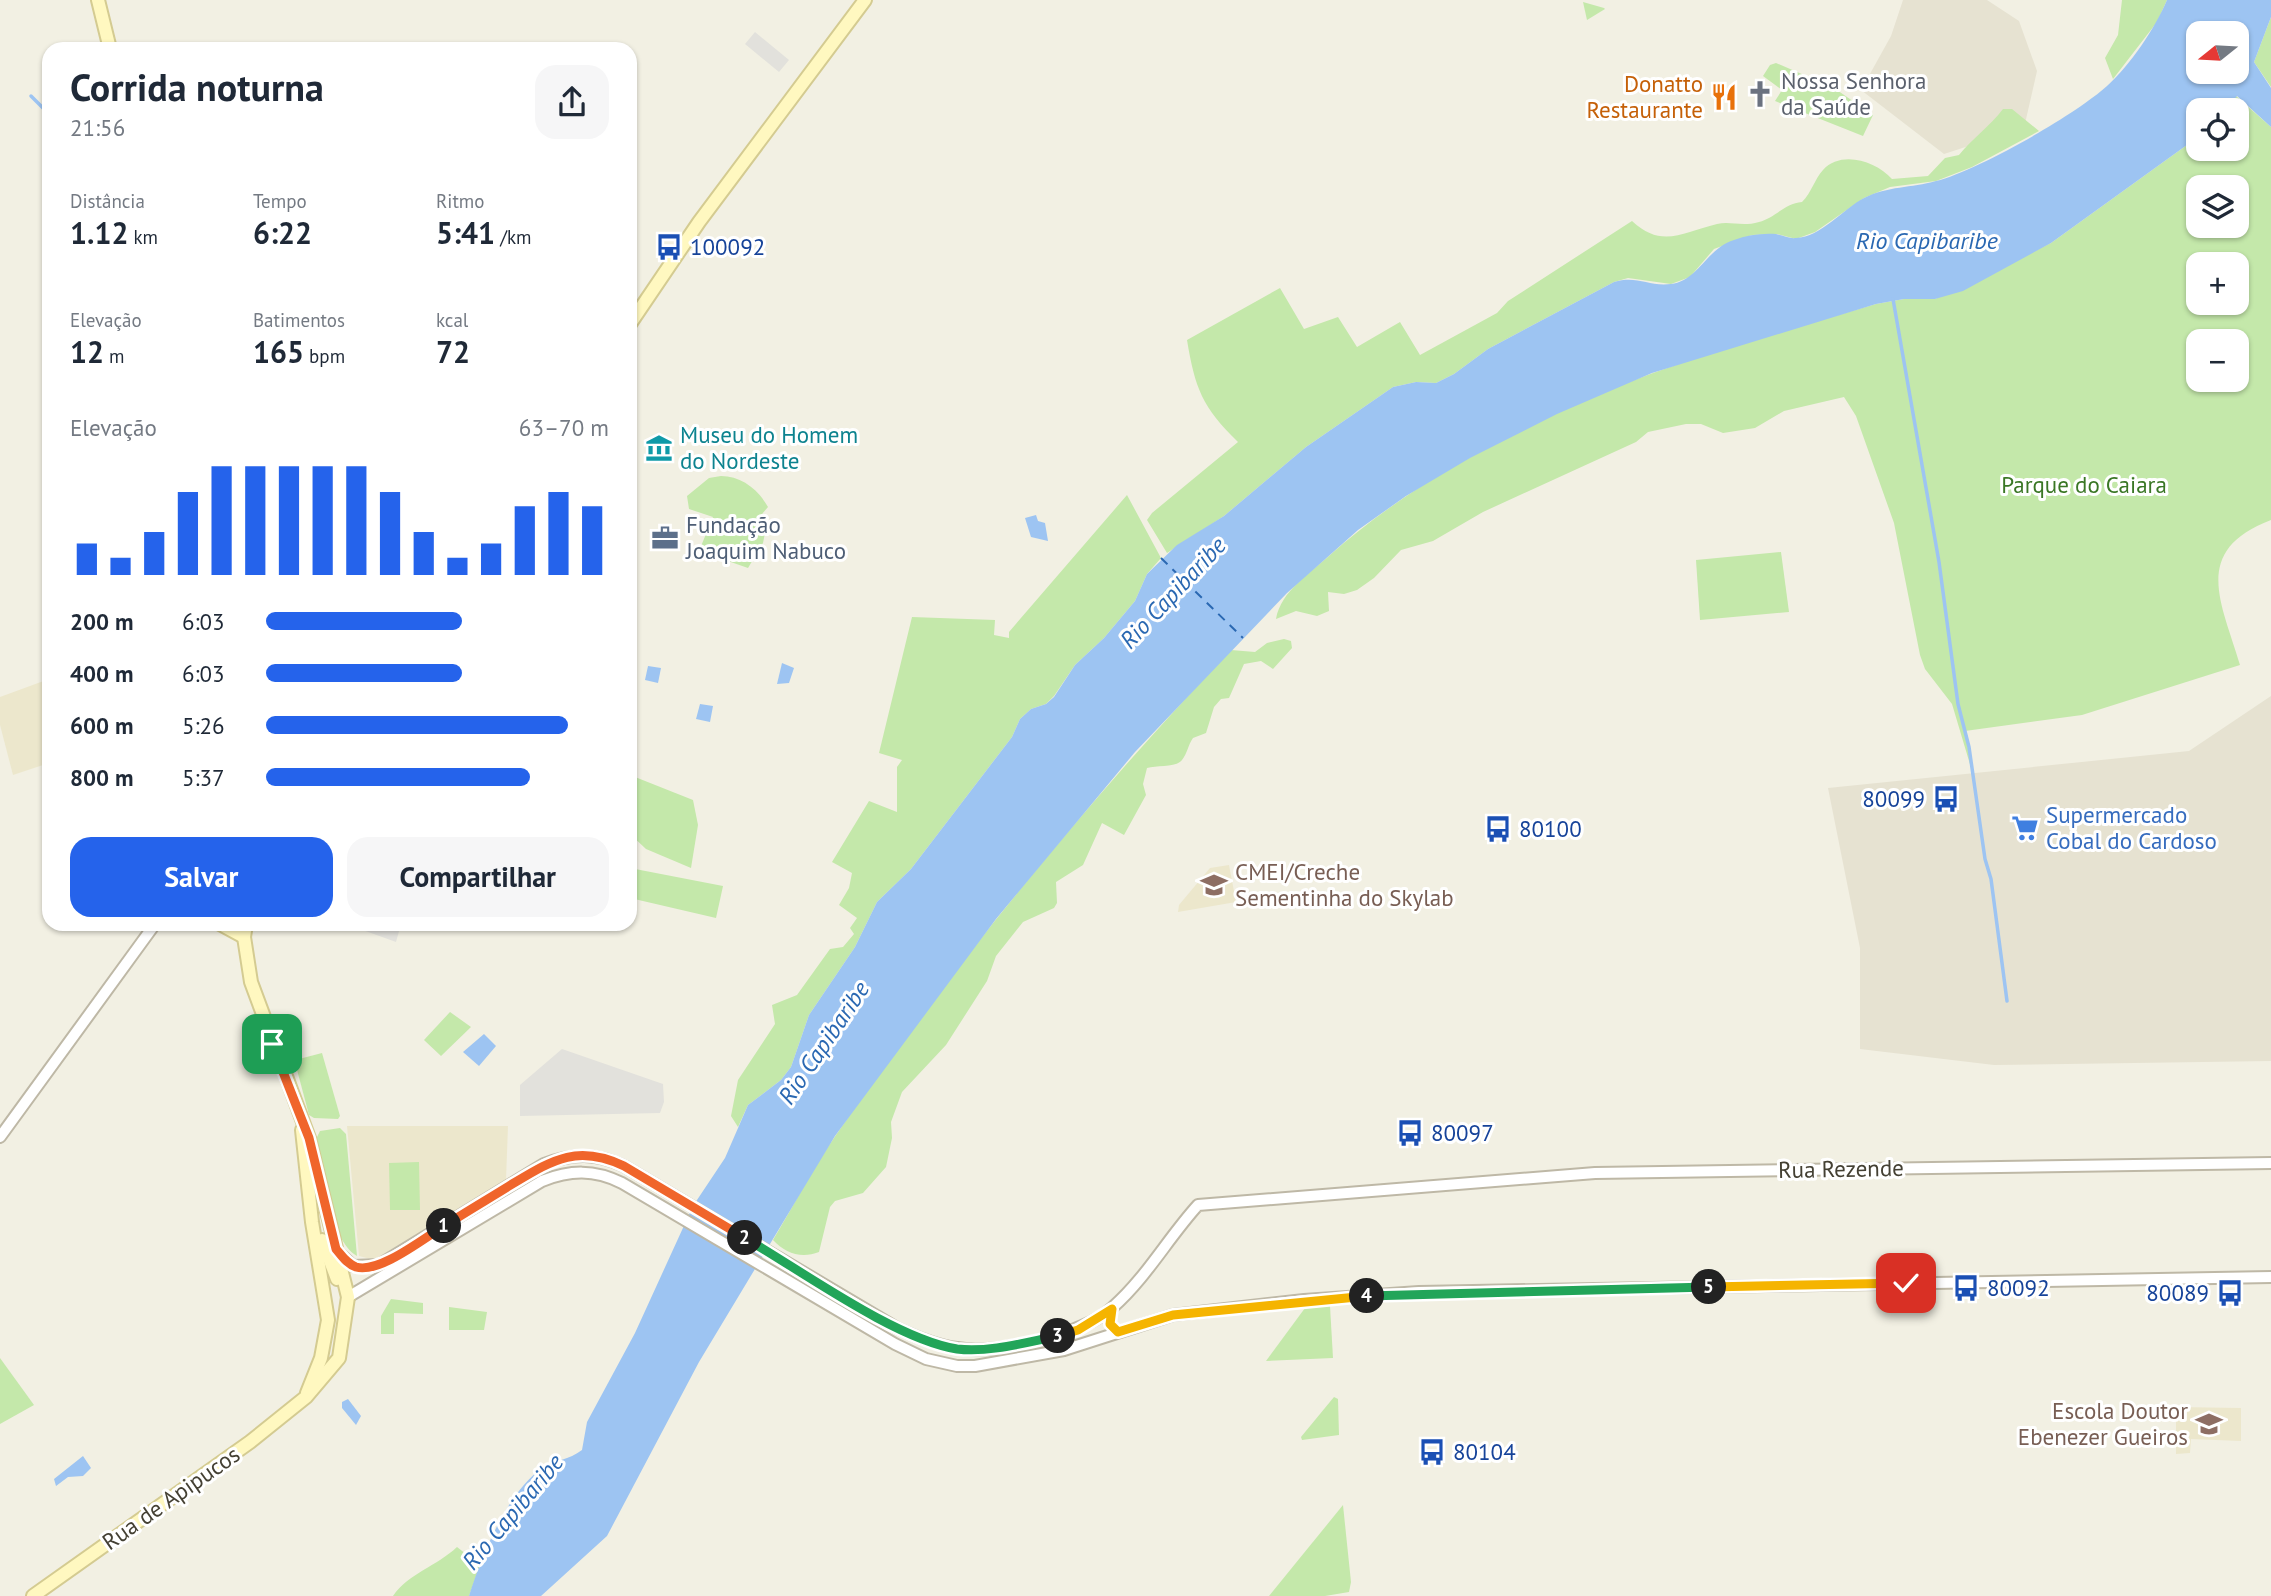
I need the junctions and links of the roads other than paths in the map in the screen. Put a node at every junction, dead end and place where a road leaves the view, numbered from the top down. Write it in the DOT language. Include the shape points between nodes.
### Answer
graph roads {
  1 [pos="98,0"];
  2 [pos="865,0"];
  3 [pos="108,42"];
  4 [pos="637,314"];
  5 [pos="150,931"];
  6 [pos="245,931"];
  7 [pos="303,1125"];
  8 [pos="0,1137"];
  9 [pos="2271,1163"];
  10 [pos="312,1222"];
  11 [pos="336,1249"];
  12 [pos="2271,1277"];
  13 [pos="348,1297"];
  14 [pos="1112,1309"];
  15 [pos="1118,1332"];
  16 [pos="306,1397"];
  17 [pos="33,1596"];
  1 -- 3 [label="main road"];
  2 -- 4 [label="main road" via="706,212"];
  5 -- 8 [label="street"];
  6 -- 7 [label="main road" via="251,982"];
  7 -- 10 [label="main road"];
  7 -- 11 [label="main road"];
  9 -- 14 [label="street, Rua Rezende" via="1595,1173 1198,1205"];
  10 -- 13 [label="main road"];
  10 -- 16 [label="main road" via="328,1320 321,1358"];
  11 -- 13 [label="main road"];
  11 -- 14 [label="street" via="353,1266 379,1265 544,1164 587,1154 624,1166 897,1328 929,1342 968,1349 1035,1340 1078,1330"];
  12 -- 15 [label="street" via="1419,1293 1208,1310"];
  13 -- 15 [label="street" via="542,1181 584,1171 622,1183 926,1359 975,1366 1088,1344"];
  13 -- 16 [label="main road, Rua de Apipucos" via="339,1358"];
  14 -- 15 [label="street" via="1110,1324"];
  16 -- 17 [label="main road, Rua de Apipucos"];
}
